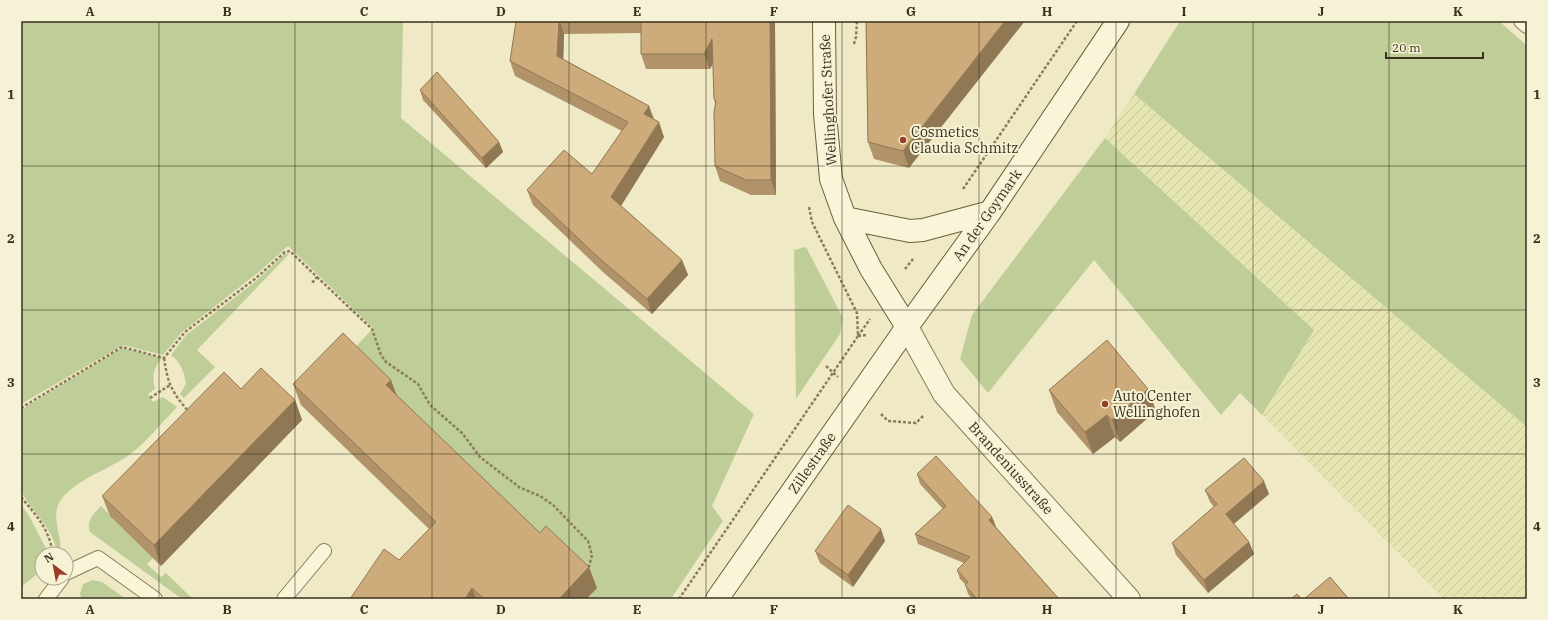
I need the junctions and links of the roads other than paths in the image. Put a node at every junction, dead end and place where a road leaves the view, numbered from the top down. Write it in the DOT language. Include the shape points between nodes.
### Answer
graph roads {
  1 [pos="824,21"];
  2 [pos="1118,21"];
  3 [pos="1521,21"];
  4 [pos="1527,26"];
  5 [pos="990,212"];
  6 [pos="845,218"];
  7 [pos="907,328"];
  8 [pos="324,551"];
  9 [pos="74,569"];
  10 [pos="56,586"];
  11 [pos="46,599"];
  12 [pos="155,599"];
  13 [pos="284,599"];
  14 [pos="718,599"];
  15 [pos="1129,599"];
  1 -- 6 [label="street, Wellinghofer Straße" via="825,114 831,179"];
  2 -- 5 [label="street, An der Goymark"];
  3 -- 4 [label="lane"];
  5 -- 6 [label="street" via="923,230 910,231"];
  5 -- 7 [label="street, An der Goymark"];
  6 -- 7 [label="street, Wellinghofer Straße" via="875,276"];
  7 -- 14 [label="street, Zillestraße"];
  7 -- 15 [label="street, Brandeniusstraße" via="944,394"];
  8 -- 13 [label="lane"];
  9 -- 12 [label="lane" via="98,558"];
  10 -- 11 [label="lane"];
}
